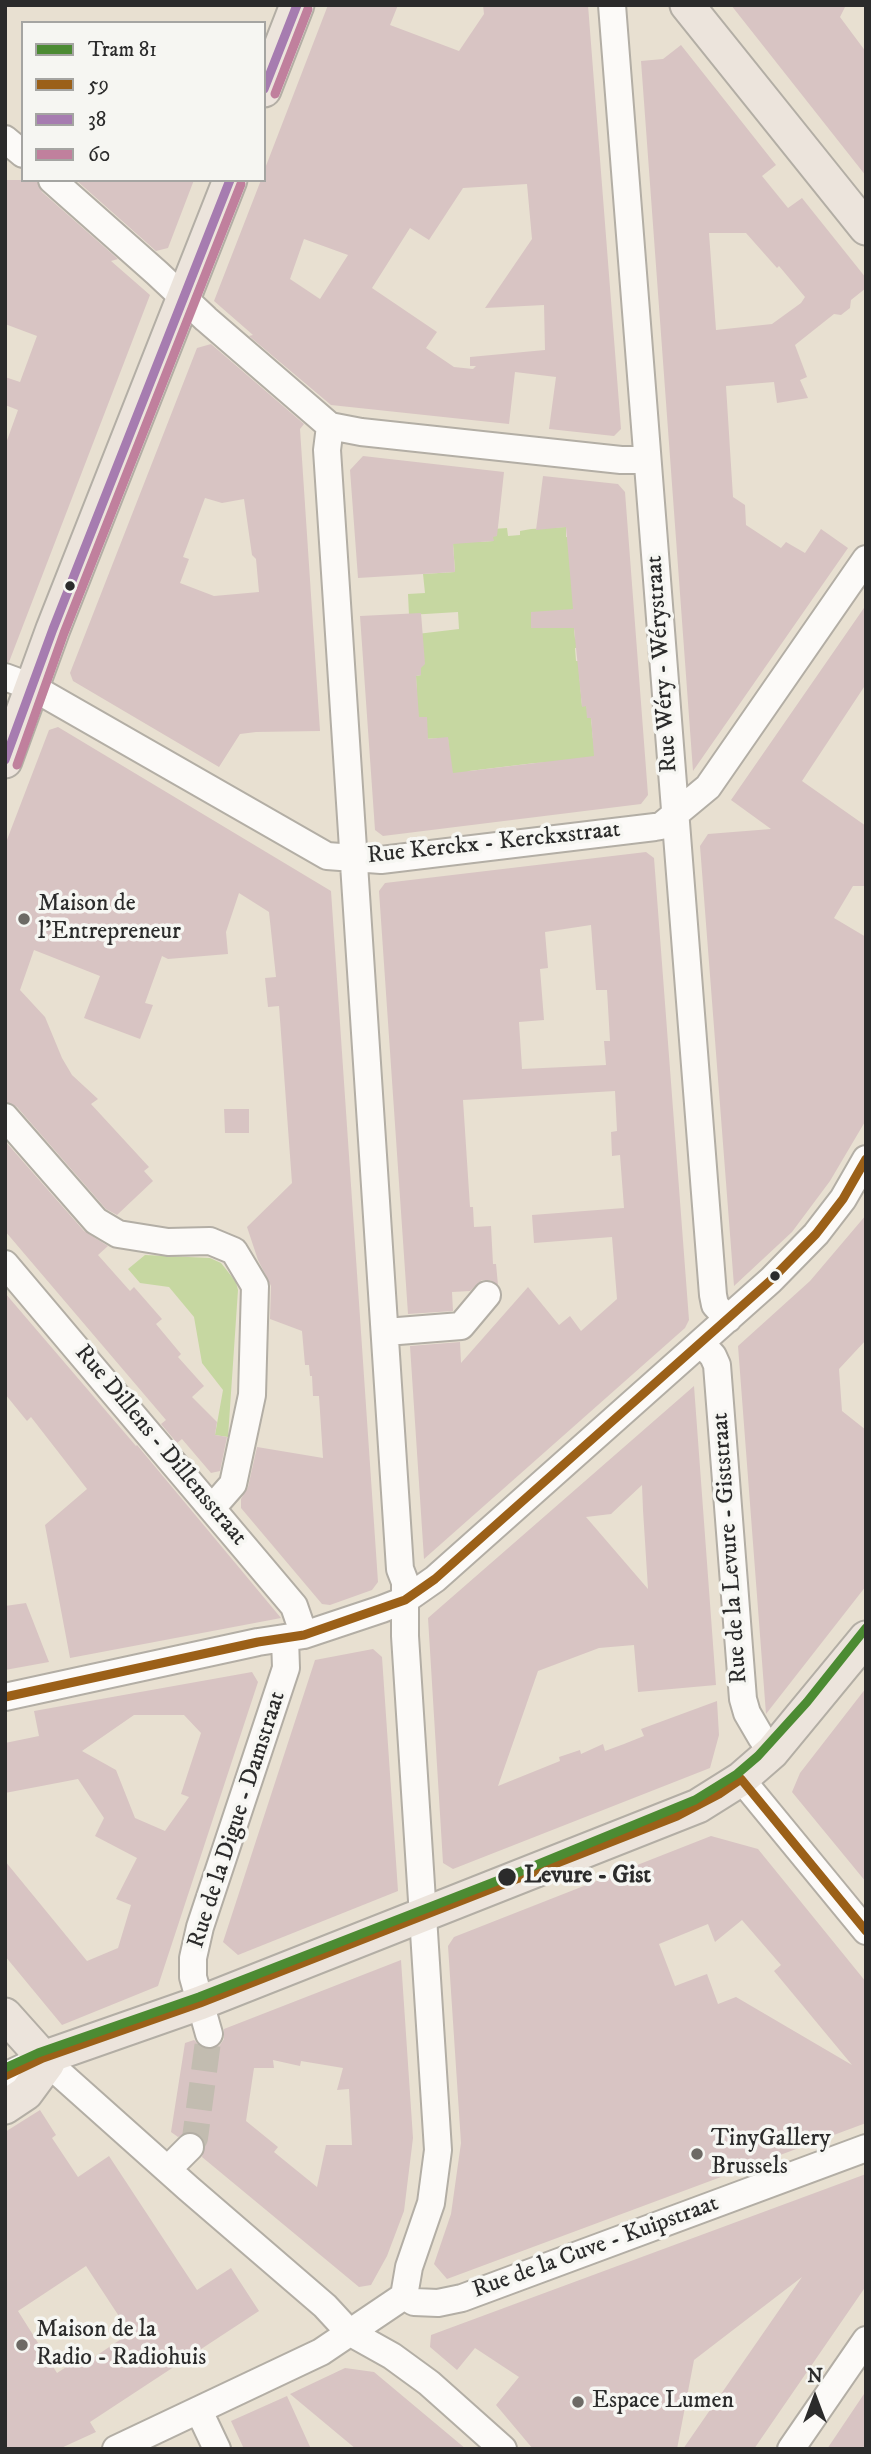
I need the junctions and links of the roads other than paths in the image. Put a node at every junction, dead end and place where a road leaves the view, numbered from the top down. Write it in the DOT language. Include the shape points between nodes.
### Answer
graph roads {
  1 [pos="297,5"];
  2 [pos="612,5"];
  3 [pos="687,5"];
  4 [pos="266,85"];
  5 [pos="5,139"];
  6 [pos="21,152"];
  7 [pos="54,182"];
  8 [pos="229,182"];
  9 [pos="866,228"];
  10 [pos="184,300"];
  11 [pos="330,426"];
  12 [pos="647,460"];
  13 [pos="866,559"];
  14 [pos="19,682"];
  15 [pos="5,761"];
  16 [pos="674,815"];
  17 [pos="354,858"];
  18 [pos="5,1117"];
  19 [pos="866,1159"];
  20 [pos="5,1264"];
  21 [pos="487,1295"];
  22 [pos="728,1319"];
  23 [pos="386,1332"];
  24 [pos="701,1343"];
  25 [pos="212,1508"];
  26 [pos="405,1600"];
  27 [pos="294,1636"];
  28 [pos="866,1638"];
  29 [pos="5,1697"];
  30 [pos="772,1752"];
  31 [pos="741,1779"];
  32 [pos="424,1915"];
  33 [pos="866,1931"];
  34 [pos="205,2018"];
  35 [pos="7,2028"];
  36 [pos="45,2061"];
  37 [pos="5,2076"];
  38 [pos="5,2107"];
  39 [pos="190,2147"];
  40 [pos="866,2148"];
  41 [pos="168,2169"];
  42 [pos="404,2296"];
  43 [pos="349,2332"];
  44 [pos="866,2340"];
  45 [pos="199,2411"];
  46 [pos="116,2449"];
  47 [pos="217,2449"];
  48 [pos="503,2449"];
  49 [pos="791,2449"];
  1 -- 4 [label="main road"];
  2 -- 12 [label="street, Rue Wéry - Wérystraat"];
  3 -- 9 [label="main road"];
  5 -- 6 [label="street"];
  7 -- 10 [label="street"];
  8 -- 10 [label="main road"];
  10 -- 11 [label="street"];
  10 -- 14 [label="main road" via="53,629"];
  11 -- 12 [label="street"];
  11 -- 17 [label="street" via="327,450"];
  12 -- 16 [label="street, Rue Wéry - Wérystraat"];
  13 -- 16 [label="street, Rue Kerckx - Kerckxstraat" via="708,787"];
  14 -- 15 [label="main road"];
  14 -- 17 [label="street, Rue Kerckx - Kerckxstraat" via="327,856"];
  16 -- 17 [label="street, Rue Kerckx - Kerckxstraat" via="655,827 381,860"];
  16 -- 22 [label="street, Rue Wéry - Wérystraat" via="713,1295 715,1305"];
  17 -- 23 [label="street"];
  18 -- 25 [label="street" via="96,1221 118,1234 210,1241 234,1251 255,1286 251,1395 233,1484"];
  19 -- 22 [label="street" via="816,1234"];
  20 -- 25 [label="street, Rue Dillens - Dillensstraat"];
  21 -- 23 [label="street" via="461,1326"];
  22 -- 24 [label="street"];
  23 -- 26 [label="street"];
  24 -- 26 [label="street" via="435,1580"];
  24 -- 30 [label="street, Rue de la Levure - Giststraat" via="717,1365 743,1699"];
  25 -- 27 [label="street, Rue Dillens - Dillensstraat" via="294,1605"];
  26 -- 27 [label="street"];
  26 -- 32 [label="street"];
  27 -- 29 [label="street"];
  27 -- 34 [label="street, Rue de la Digue - Damstraat" via="193,1958 193,1977"];
  28 -- 30 [label="main road"];
  30 -- 31 [label="main road"];
  31 -- 32 [label="main road" via="677,1816"];
  31 -- 33 [label="street"];
  32 -- 34 [label="main road"];
  32 -- 42 [label="street" via="438,2150 431,2203"];
  34 -- 36 [label="main road"];
  35 -- 36 [label="main road"];
  36 -- 37 [label="street"];
  36 -- 38 [label="main road" via="26,2094"];
  36 -- 41 [label="street"];
  39 -- 41 [label="street"];
  40 -- 42 [label="street, Rue de la Cuve - Kuipstraat" via="472,2295 438,2303 414,2302"];
  41 -- 43 [label="street"];
  42 -- 43 [label="street"];
  43 -- 45 [label="street" via="321,2352"];
  43 -- 48 [label="street" via="429,2383"];
  44 -- 49 [label="street"];
  45 -- 46 [label="street"];
  45 -- 47 [label="street"];
}
